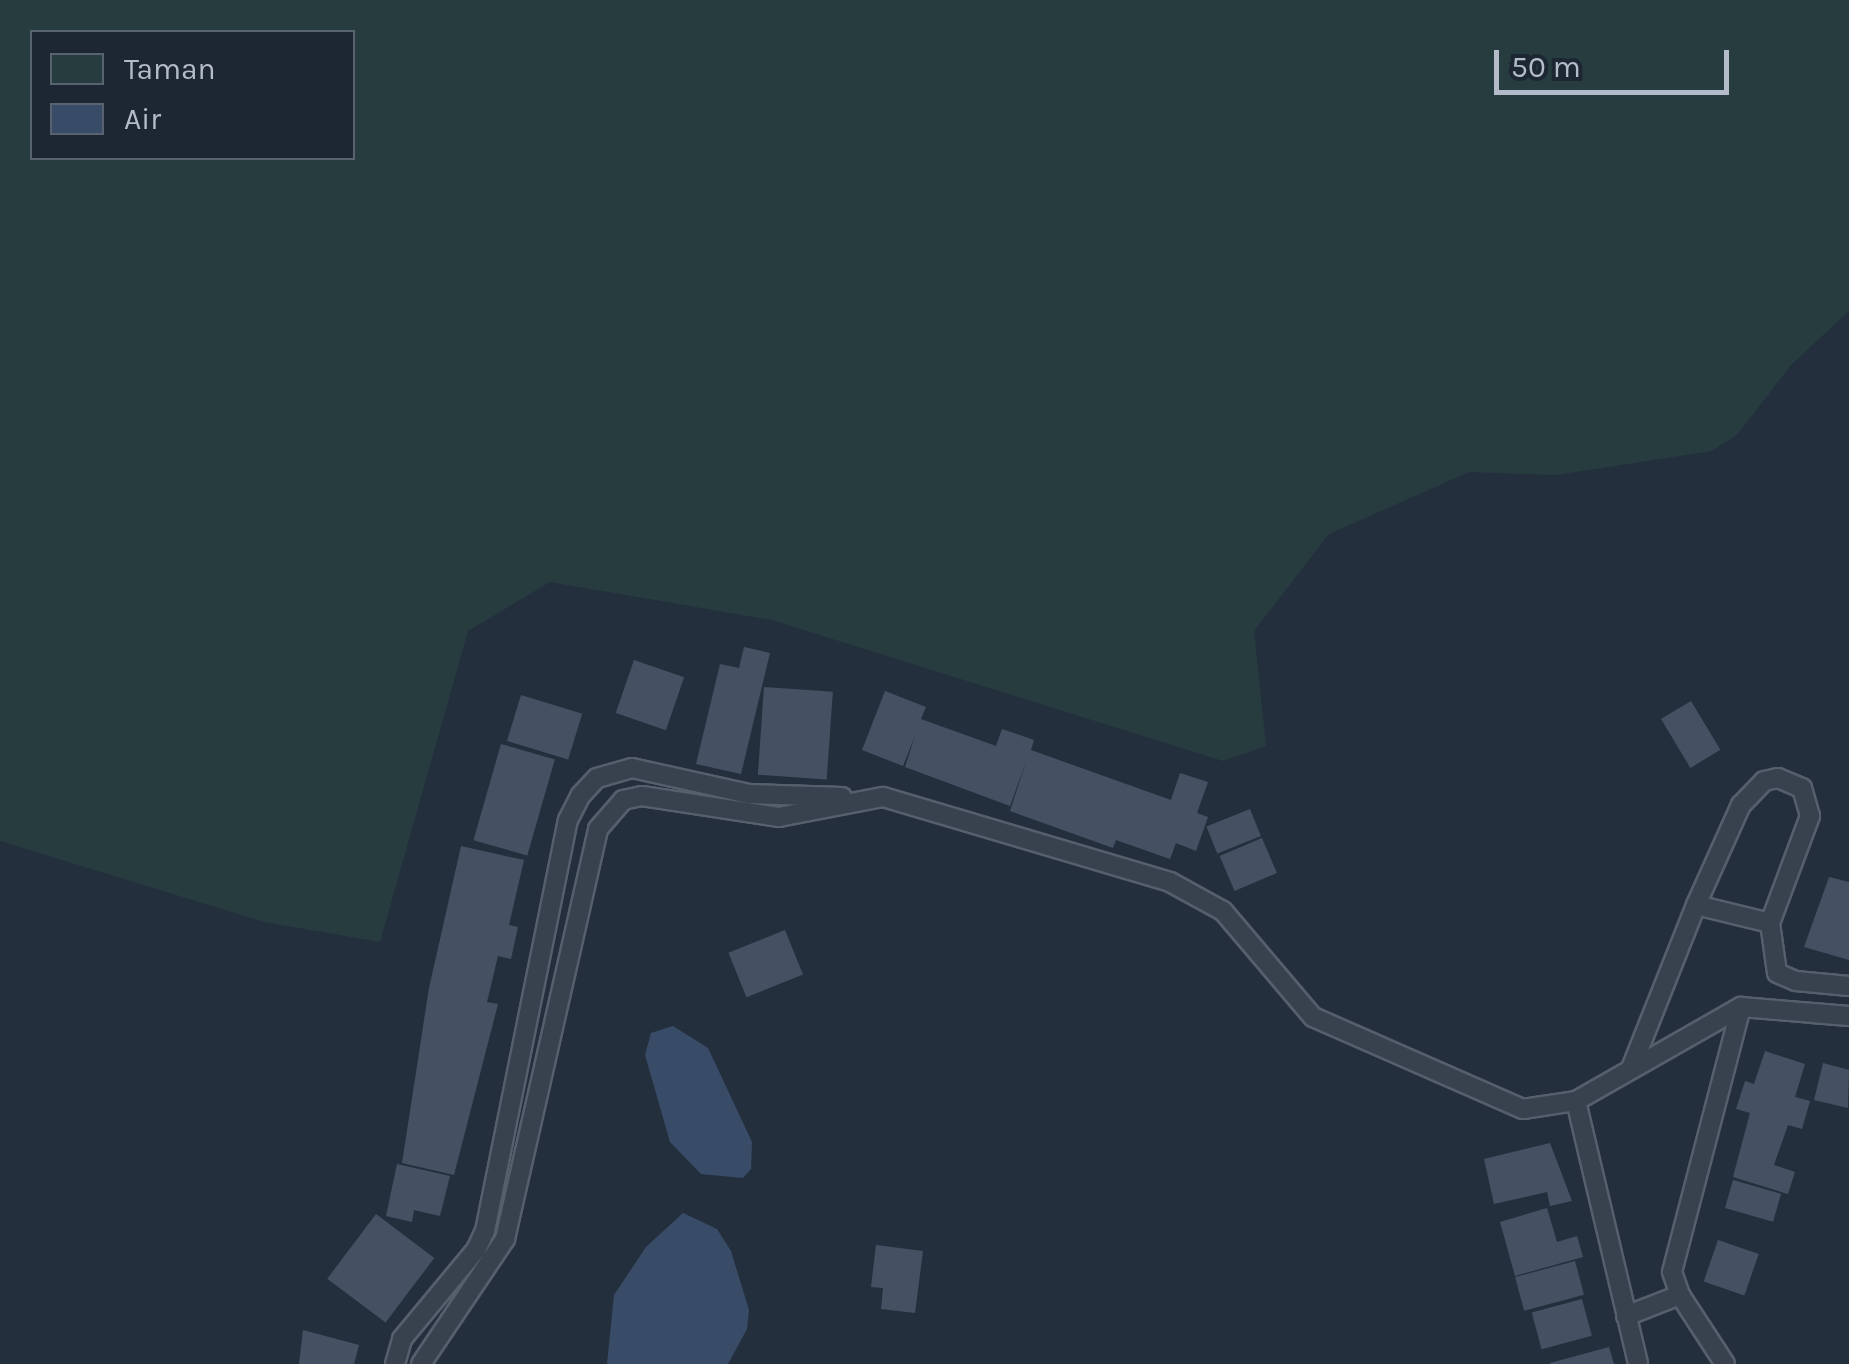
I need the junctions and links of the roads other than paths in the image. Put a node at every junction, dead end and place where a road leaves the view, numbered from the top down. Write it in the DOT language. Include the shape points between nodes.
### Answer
graph roads {
  1 [pos="882,797"];
  2 [pos="1696,905"];
  3 [pos="1770,924"];
  4 [pos="1849,986"];
  5 [pos="1740,1007"];
  6 [pos="1849,1016"];
  7 [pos="1632,1066"];
  8 [pos="1576,1101"];
  9 [pos="1680,1295"];
  10 [pos="1626,1316"];
  11 [pos="402,1340"];
  12 [pos="423,1358"];
  13 [pos="395,1364"];
  14 [pos="1638,1364"];
  15 [pos="1725,1364"];
  1 -- 8 [label="lane" via="1170,882 1223,912 1312,1017 1500,1104 1544,1108"];
  1 -- 11 [label="lane" via="749,794 632,768 597,778 580,795 568,820 485,1231"];
  1 -- 12 [label="lane" via="778,817 642,796 610,810 598,829 505,1239"];
  2 -- 3 [label="lane"];
  2 -- 3 [label="lane" via="1741,805 1752,789 1778,778 1802,788 1810,816"];
  2 -- 7 [label="lane"];
  3 -- 4 [label="lane" via="1777,973 1796,982"];
  5 -- 6 [label="lane"];
  5 -- 7 [label="lane"];
  5 -- 9 [label="lane" via="1674,1252"];
  7 -- 8 [label="lane"];
  8 -- 10 [label="lane"];
  9 -- 10 [label="lane"];
  9 -- 15 [label="lane"];
  10 -- 14 [label="lane"];
  11 -- 12 [label="lane"];
  11 -- 13 [label="lane"];
}
